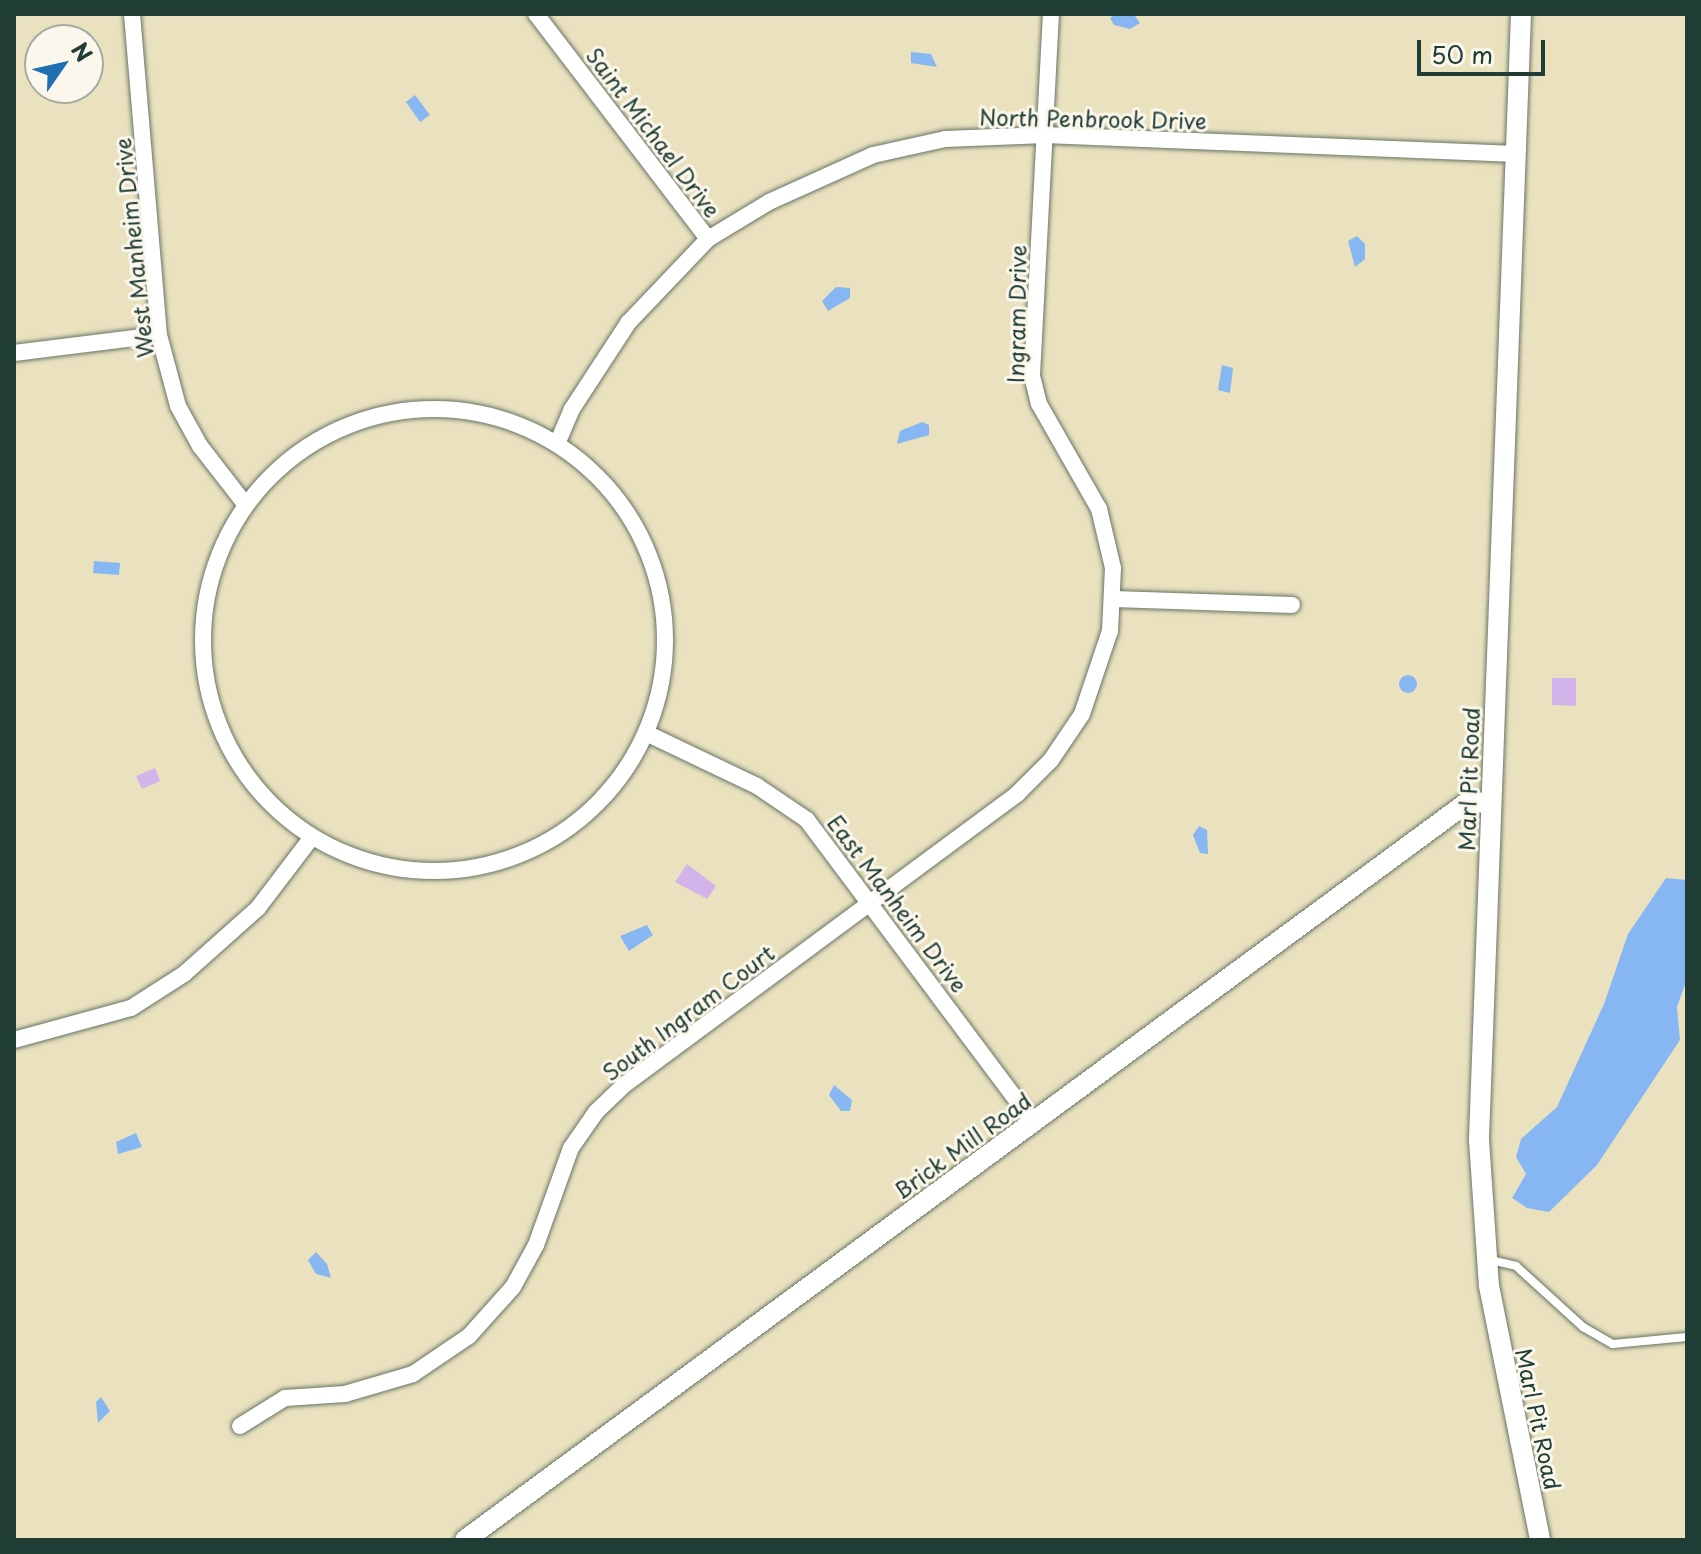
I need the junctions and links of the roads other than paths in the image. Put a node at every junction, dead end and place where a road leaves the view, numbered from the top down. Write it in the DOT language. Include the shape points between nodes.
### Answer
graph roads {
  1 [pos="132,14"];
  2 [pos="536,14"];
  3 [pos="1051,14"];
  4 [pos="1521,14"];
  5 [pos="1046,135"];
  6 [pos="1515,154"];
  7 [pos="708,239"];
  8 [pos="159,335"];
  9 [pos="14,353"];
  10 [pos="557,444"];
  11 [pos="245,504"];
  12 [pos="1114,599"];
  13 [pos="1292,605"];
  14 [pos="646,733"];
  15 [pos="1491,803"];
  16 [pos="312,837"];
  17 [pos="872,902"];
  18 [pos="14,1040"];
  19 [pos="1034,1123"];
  20 [pos="1486,1258"];
  21 [pos="1687,1337"];
  22 [pos="240,1426"];
  23 [pos="465,1540"];
  24 [pos="1540,1540"];
  1 -- 8 [label="street, West Manheim Drive"];
  2 -- 7 [label="street, Saint Michael Drive"];
  3 -- 5 [label="street, Ingram Drive"];
  4 -- 6 [label="street, Marl Pit Road"];
  5 -- 6 [label="street, North Penbrook Drive"];
  5 -- 7 [label="street, North Penbrook Drive" via="945,139 873,155 781,195"];
  5 -- 12 [label="street, Ingram Drive" via="1032,375 1039,404 1099,509 1110,544"];
  6 -- 15 [label="street, Marl Pit Road"];
  7 -- 10 [label="street, North Penbrook Drive" via="628,323 572,409"];
  8 -- 9 [label="street"];
  8 -- 11 [label="street, West Manheim Drive" via="178,406 200,446"];
  10 -- 11 [label="street" via="518,424 476,412 389,412 347,424 308,444 273,471"];
  10 -- 14 [label="street" via="594,473 624,509 656,580 665,641 661,688"];
  11 -- 16 [label="street" via="209,580 202,622 209,692 227,745 250,780"];
  12 -- 13 [label="street"];
  12 -- 17 [label="street, Ingram Drive" via="1094,687 1051,760 1017,794"];
  14 -- 16 [label="street" via="603,799 562,832 503,861 438,871 385,867"];
  14 -- 17 [label="street, East Manheim Drive" via="795,810 830,844"];
  15 -- 19 [label="street, Brick Mill Road" via="1468,802"];
  15 -- 20 [label="street, Marl Pit Road" via="1479,1093"];
  16 -- 18 [label="street" via="258,908 184,974 131,1008"];
  17 -- 19 [label="street, East Manheim Drive"];
  17 -- 22 [label="street, South Ingram Court" via="624,1085 596,1112 571,1148 536,1245 513,1287 469,1336 413,1374 345,1394 285,1398"];
  19 -- 23 [label="street, Brick Mill Road"];
  20 -- 21 [label="lane" via="1516,1266 1583,1327 1613,1344"];
  20 -- 24 [label="street, Marl Pit Road"];
}
